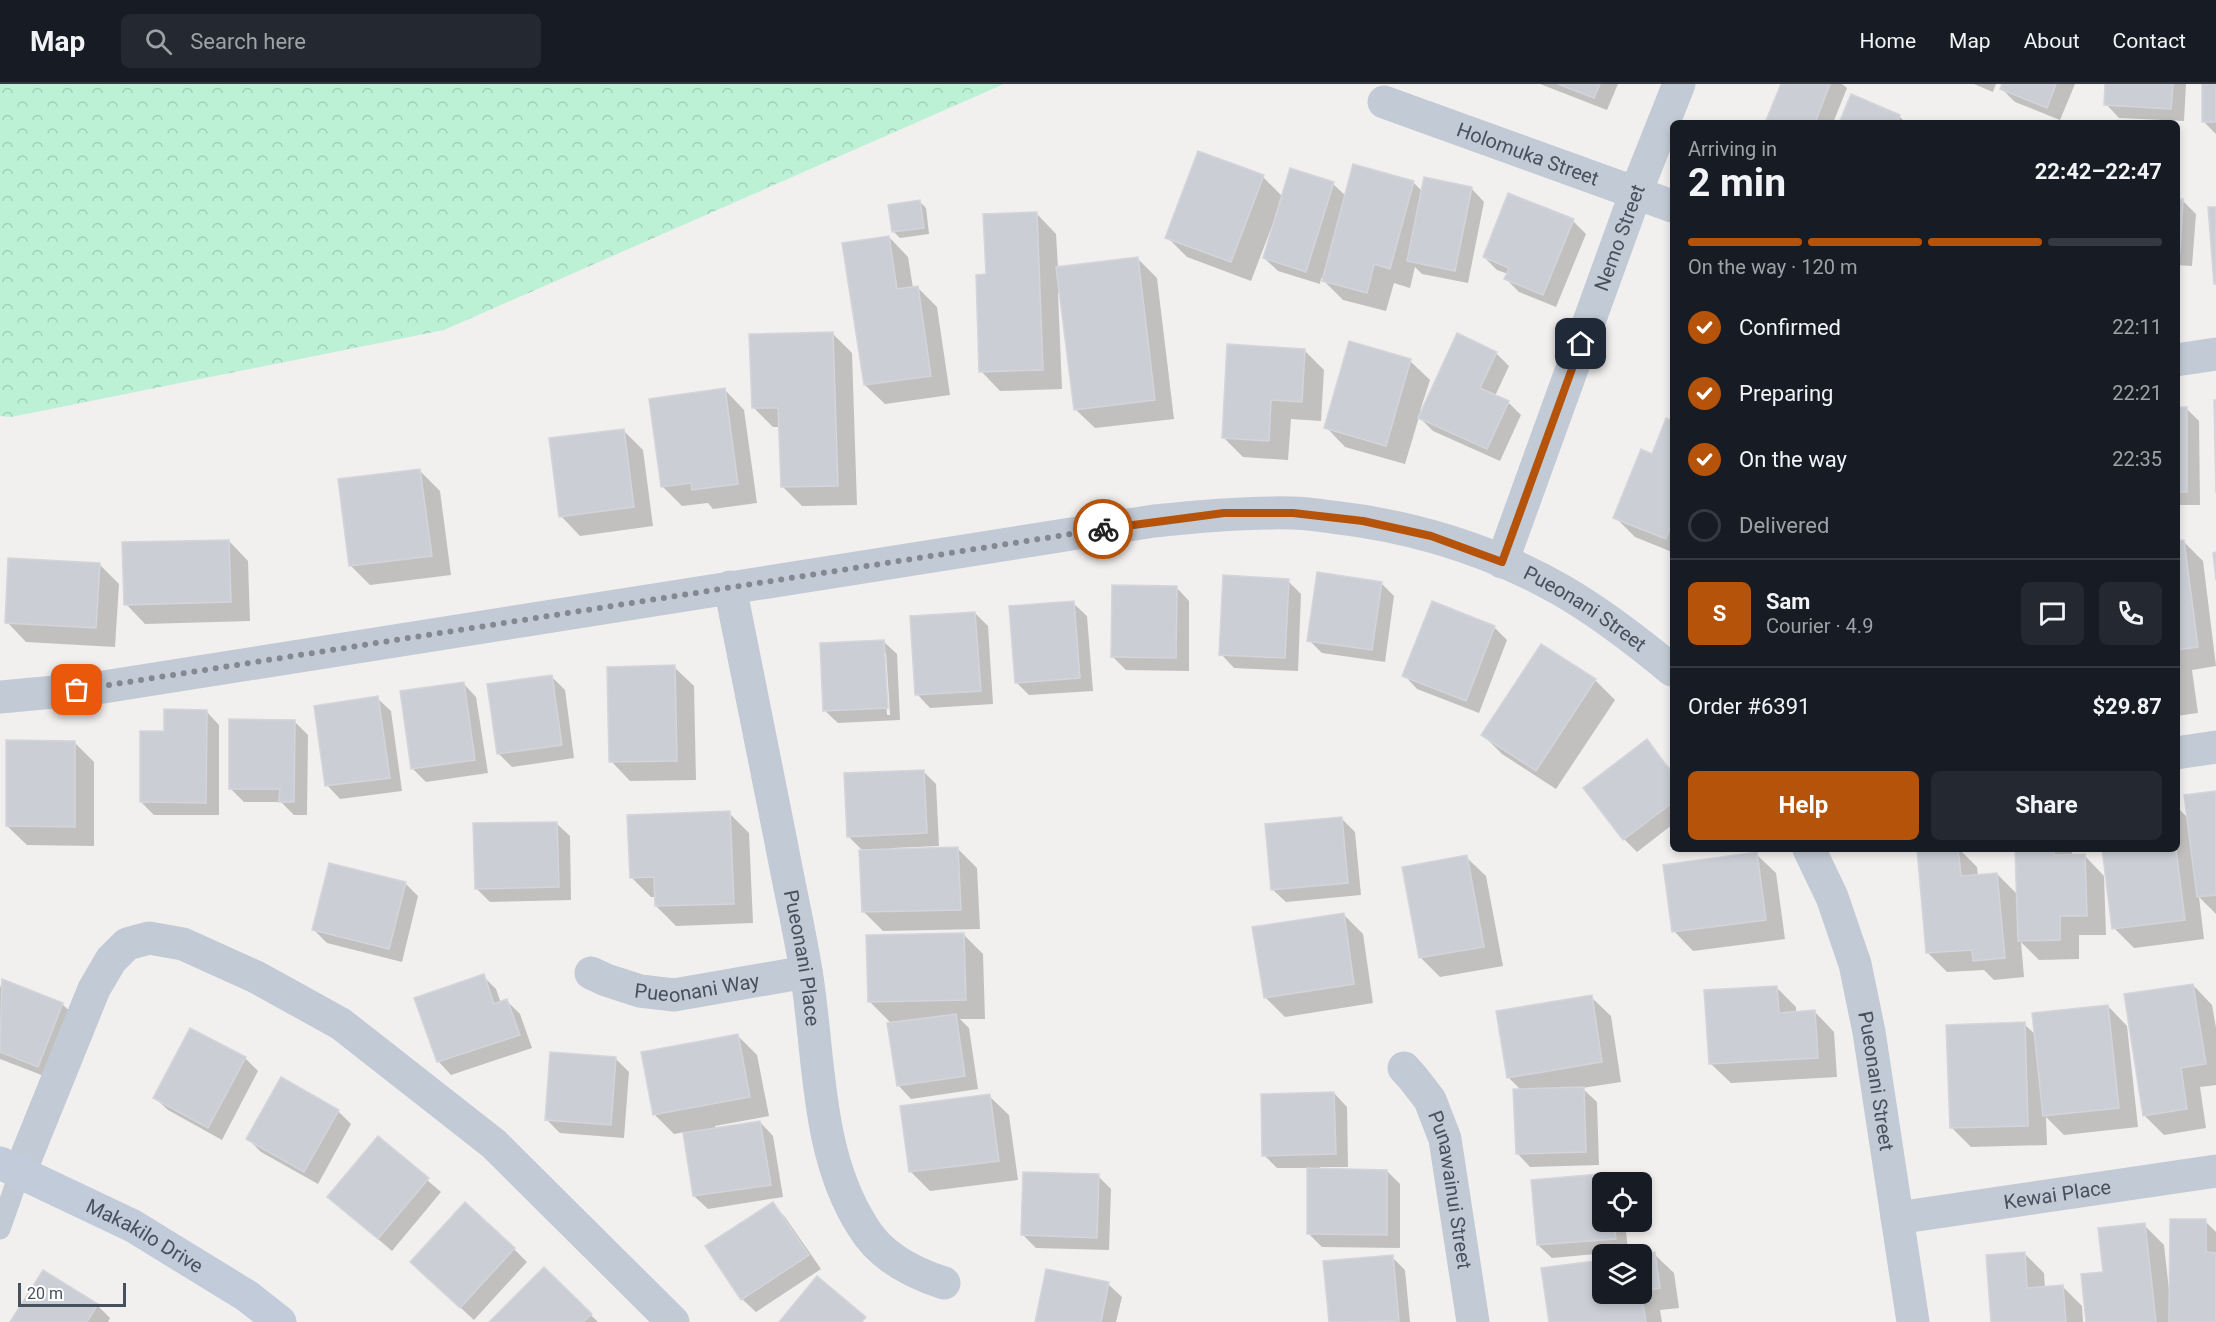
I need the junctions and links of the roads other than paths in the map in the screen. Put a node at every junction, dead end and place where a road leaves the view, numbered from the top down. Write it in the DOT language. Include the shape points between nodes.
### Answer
graph roads {
  1 [pos="1679,84"];
  2 [pos="1384,102"];
  3 [pos="1636,192"];
  4 [pos="1670,205"];
  5 [pos="2216,354"];
  6 [pos="2180,359"];
  7 [pos="1502,562"];
  8 [pos="730,587"];
  9 [pos="1670,668"];
  10 [pos="0,697"];
  11 [pos="2216,747"];
  12 [pos="2180,752"];
  13 [pos="1814,852"];
  14 [pos="806,972"];
  15 [pos="591,973"];
  16 [pos="1404,1068"];
  17 [pos="10,1168"];
  18 [pos="2216,1171"];
  19 [pos="1897,1218"];
  20 [pos="0,1229"];
  21 [pos="944,1283"];
  22 [pos="280,1322"];
  23 [pos="673,1322"];
  24 [pos="1473,1322"];
  25 [pos="1913,1322"];
  1 -- 3 [label="street, Nemo Street"];
  2 -- 3 [label="street, Holomuka Street"];
  3 -- 4 [label="street, Holomuka Street"];
  3 -- 7 [label="street, Nemo Street"];
  5 -- 6 [label="street"];
  7 -- 8 [label="street, Pueonani Street" via="1431,536 1363,521 1293,513 1224,513"];
  7 -- 9 [label="street, Pueonani Street" via="1560,590 1619,627"];
  8 -- 10 [label="street, Pueonani Street" via="97,688"];
  8 -- 14 [label="street, Pueonani Place"];
  11 -- 12 [label="street"];
  13 -- 19 [label="street, Pueonani Street" via="1855,964"];
  14 -- 15 [label="street, Pueonani Way" via="674,995 640,991"];
  14 -- 21 [label="street, Pueonani Place" via="827,1130 847,1197 863,1228 885,1252 912,1271"];
  16 -- 24 [label="street, Punawainui Street" via="1430,1100 1445,1139"];
  17 -- 20 [label="lane"];
  17 -- 22 [label="street, Makakilo Drive" via="133,1226 246,1296"];
  17 -- 23 [label="street" via="111,960 127,944 149,938 183,944 256,977 341,1024 494,1144"];
  18 -- 19 [label="street, Kewai Place"];
  19 -- 25 [label="street, Pueonani Street"];
}
